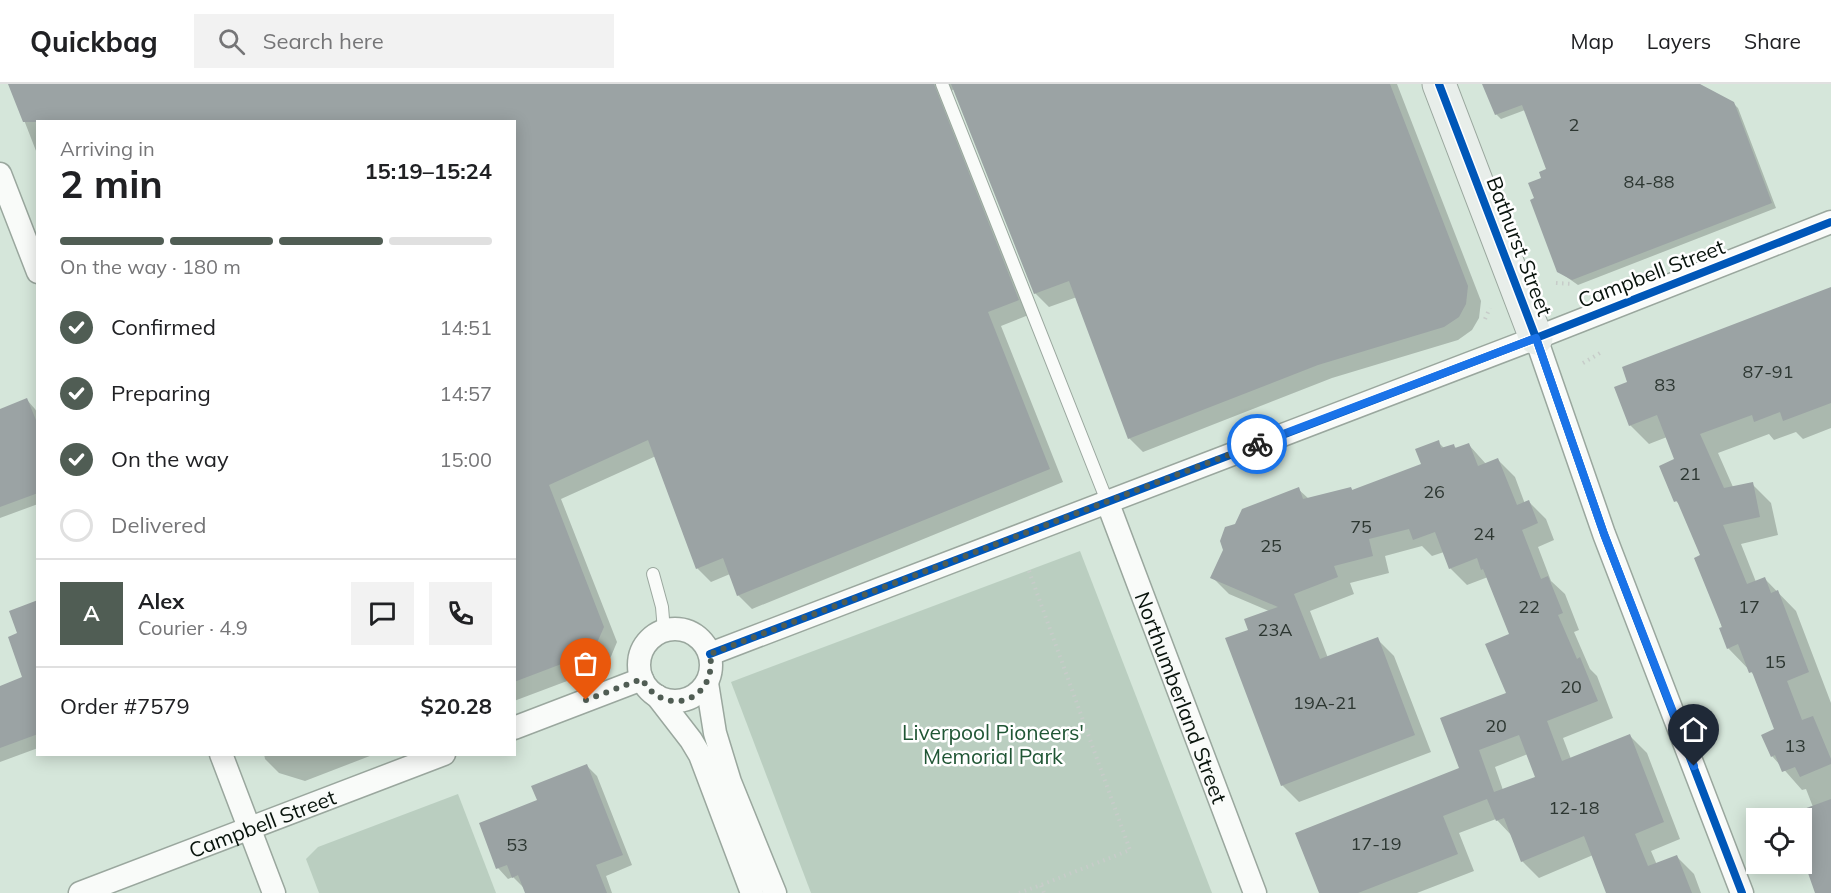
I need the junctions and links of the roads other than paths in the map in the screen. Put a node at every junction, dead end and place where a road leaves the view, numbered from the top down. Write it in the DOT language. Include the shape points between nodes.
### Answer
graph roads {
  1 [pos="942,84"];
  2 [pos="1438,84"];
  3 [pos="0,174"];
  4 [pos="1831,222"];
  5 [pos="36,267"];
  6 [pos="1536,338"];
  7 [pos="1107,501"];
  8 [pos="653,574"];
  9 [pos="664,631"];
  10 [pos="710,654"];
  11 [pos="642,679"];
  12 [pos="707,683"];
  13 [pos="657,696"];
  14 [pos="516,727"];
  15 [pos="223,756"];
  16 [pos="439,756"];
  17 [pos="250,829"];
  18 [pos="80,893"];
  19 [pos="274,893"];
  20 [pos="752,893"];
  21 [pos="775,893"];
  22 [pos="1255,893"];
  23 [pos="1742,893"];
  1 -- 7 [label="lane"];
  2 -- 6 [label="street, Bathurst Street"];
  3 -- 5 [label="street"];
  4 -- 6 [label="street, Campbell Street"];
  6 -- 7 [label="street, Campbell Street"];
  6 -- 23 [label="street, Bathurst Street" via="1604,534"];
  7 -- 10 [label="street, Campbell Street"];
  7 -- 22 [label="street, Northumberland Street"];
  8 -- 9 [label="lane"];
  9 -- 10 [label="street" via="687,631"];
  9 -- 11 [label="street" via="654,636 640,656"];
  10 -- 12 [label="street" via="711,674"];
  11 -- 13 [label="street"];
  11 -- 14 [label="street"];
  12 -- 13 [label="street" via="690,699"];
  12 -- 21 [label="street" via="715,733 730,782"];
  13 -- 20 [label="street" via="700,755"];
  15 -- 17 [label="street"];
  16 -- 17 [label="street, Campbell Street"];
  17 -- 18 [label="street, Campbell Street"];
  17 -- 19 [label="street"];
}
